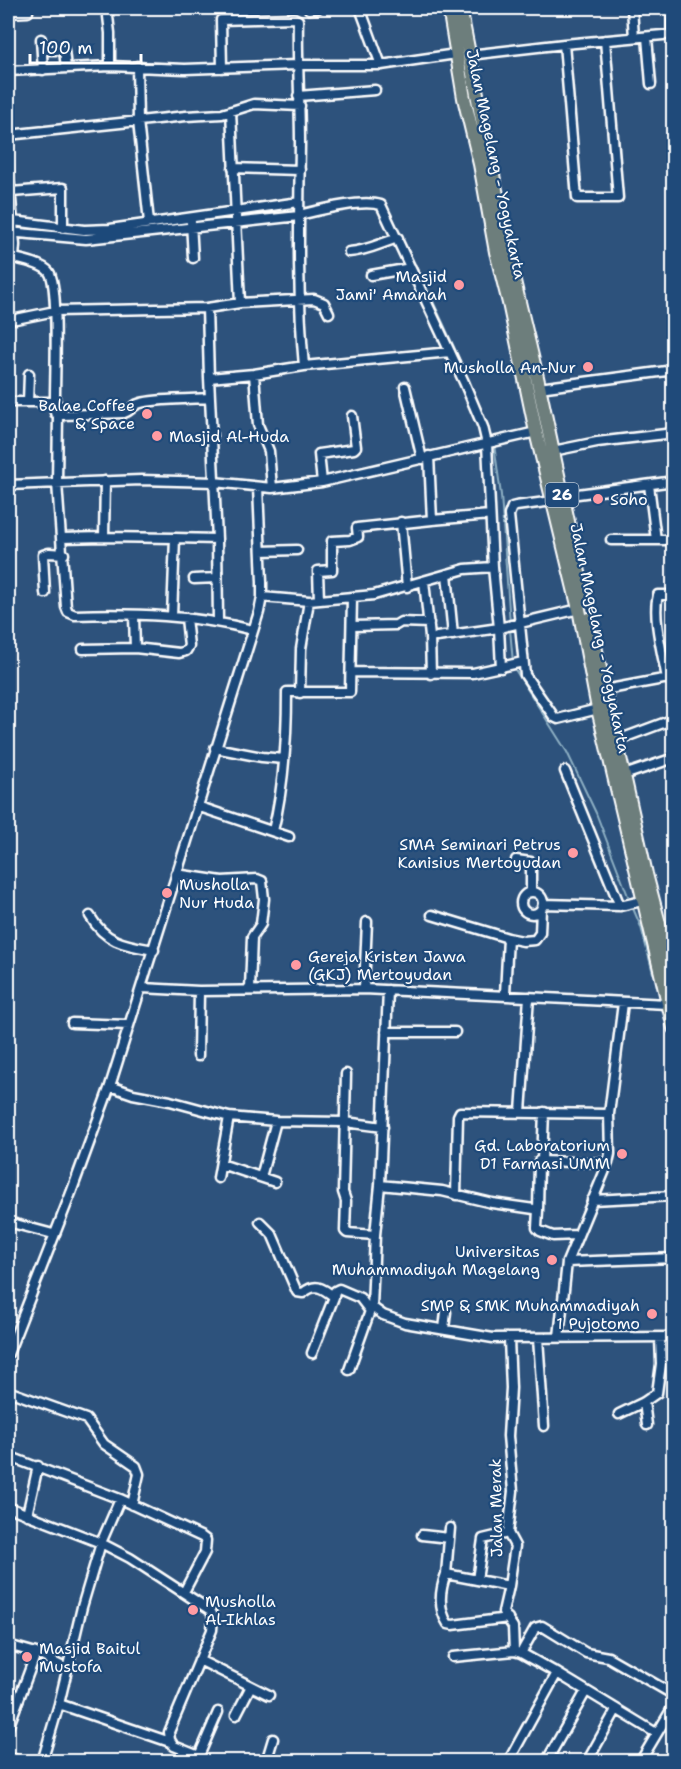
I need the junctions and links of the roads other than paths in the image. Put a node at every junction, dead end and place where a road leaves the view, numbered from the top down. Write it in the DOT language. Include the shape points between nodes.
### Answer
graph roads {
  1 [pos="107,8"];
  2 [pos="360,8"];
  3 [pos="448,8"];
  4 [pos="459,8"];
  5 [pos="632,8"];
  6 [pos="672,8"];
  7 [pos="28,12"];
  8 [pos="8,13"];
  9 [pos="673,34"];
  10 [pos="634,37"];
  11 [pos="647,37"];
  12 [pos="41,39"];
  13 [pos="605,40"];
  14 [pos="564,44"];
  15 [pos="42,50"];
  16 [pos="462,55"];
  17 [pos="297,65"];
  18 [pos="381,65"];
  19 [pos="110,66"];
  20 [pos="137,66"];
  21 [pos="66,68"];
  22 [pos="222,68"];
  23 [pos="8,70"];
  24 [pos="43,70"];
  25 [pos="651,84"];
  26 [pos="375,90"];
  27 [pos="298,96"];
  28 [pos="300,106"];
  29 [pos="231,111"];
  30 [pos="138,121"];
  31 [pos="8,135"];
  32 [pos="233,168"];
  33 [pos="300,170"];
  34 [pos="8,171"];
  35 [pos="11,192"];
  36 [pos="299,211"];
  37 [pos="236,217"];
  38 [pos="149,222"];
  39 [pos="190,223"];
  40 [pos="12,228"];
  41 [pos="63,228"];
  42 [pos="396,239"];
  43 [pos="349,252"];
  44 [pos="193,258"];
  45 [pos="411,267"];
  46 [pos="371,275"];
  47 [pos="299,300"];
  48 [pos="240,303"];
  49 [pos="207,308"];
  50 [pos="54,310"];
  51 [pos="329,313"];
  52 [pos="16,319"];
  53 [pos="448,352"];
  54 [pos="304,366"];
  55 [pos="674,370"];
  56 [pos="28,374"];
  57 [pos="254,375"];
  58 [pos="209,378"];
  59 [pos="405,387"];
  60 [pos="539,388"];
  61 [pos="210,398"];
  62 [pos="8,402"];
  63 [pos="28,402"];
  64 [pos="56,402"];
  65 [pos="58,415"];
  66 [pos="352,416"];
  67 [pos="536,432"];
  68 [pos="674,433"];
  69 [pos="492,443"];
  70 [pos="553,451"];
  71 [pos="425,457"];
  72 [pos="674,481"];
  73 [pos="105,482"];
  74 [pos="214,482"];
  75 [pos="322,482"];
  76 [pos="57,483"];
  77 [pos="649,484"];
  78 [pos="8,485"];
  79 [pos="258,487"];
  80 [pos="272,488"];
  81 [pos="558,498"];
  82 [pos="490,515"];
  83 [pos="432,520"];
  84 [pos="401,522"];
  85 [pos="104,537"];
  86 [pos="61,538"];
  87 [pos="175,538"];
  88 [pos="217,539"];
  89 [pos="611,540"];
  90 [pos="656,540"];
  91 [pos="674,540"];
  92 [pos="297,550"];
  93 [pos="261,551"];
  94 [pos="64,554"];
  95 [pos="493,567"];
  96 [pos="447,574"];
  97 [pos="217,578"];
  98 [pos="194,579"];
  99 [pos="424,581"];
  100 [pos="407,587"];
  101 [pos="45,593"];
  102 [pos="674,595"];
  103 [pos="262,597"];
  104 [pos="352,598"];
  105 [pos="319,600"];
  106 [pos="309,601"];
  107 [pos="579,609"];
  108 [pos="134,616"];
  109 [pos="172,616"];
  110 [pos="186,618"];
  111 [pos="218,621"];
  112 [pos="429,623"];
  113 [pos="353,626"];
  114 [pos="509,626"];
  115 [pos="253,630"];
  116 [pos="453,635"];
  117 [pos="437,637"];
  118 [pos="135,648"];
  119 [pos="83,650"];
  120 [pos="523,662"];
  121 [pos="506,667"];
  122 [pos="351,672"];
  123 [pos="431,674"];
  124 [pos="670,678"];
  125 [pos="604,690"];
  126 [pos="300,693"];
  127 [pos="598,709"];
  128 [pos="674,719"];
  129 [pos="615,741"];
  130 [pos="215,748"];
  131 [pos="674,758"];
  132 [pos="284,759"];
  133 [pos="565,771"];
  134 [pos="624,775"];
  135 [pos="197,806"];
  136 [pos="273,831"];
  137 [pos="289,837"];
  138 [pos="516,860"];
  139 [pos="176,874"];
  140 [pos="641,875"];
  141 [pos="531,892"];
  142 [pos="640,902"];
  143 [pos="623,906"];
  144 [pos="542,907"];
  145 [pos="432,915"];
  146 [pos="90,916"];
  147 [pos="367,922"];
  148 [pos="508,938"];
  149 [pos="154,950"];
  150 [pos="670,975"];
  151 [pos="142,988"];
  152 [pos="250,989"];
  153 [pos="364,989"];
  154 [pos="388,990"];
  155 [pos="199,992"];
  156 [pos="505,994"];
  157 [pos="529,997"];
  158 [pos="666,1000"];
  159 [pos="623,1003"];
  160 [pos="72,1023"];
  161 [pos="129,1025"];
  162 [pos="674,1029"];
  163 [pos="386,1032"];
  164 [pos="456,1032"];
  165 [pos="198,1056"];
  166 [pos="346,1074"];
  167 [pos="110,1086"];
  168 [pos="521,1112"];
  169 [pos="544,1112"];
  170 [pos="609,1114"];
  171 [pos="229,1117"];
  172 [pos="276,1121"];
  173 [pos="345,1122"];
  174 [pos="383,1127"];
  175 [pos="542,1161"];
  176 [pos="608,1163"];
  177 [pos="221,1164"];
  178 [pos="218,1178"];
  179 [pos="261,1178"];
  180 [pos="275,1182"];
  181 [pos="380,1185"];
  182 [pos="456,1195"];
  183 [pos="674,1196"];
  184 [pos="592,1200"];
  185 [pos="538,1210"];
  186 [pos="8,1222"];
  187 [pos="260,1222"];
  188 [pos="53,1234"];
  189 [pos="375,1235"];
  190 [pos="577,1235"];
  191 [pos="674,1258"];
  192 [pos="567,1262"];
  193 [pos="334,1297"];
  194 [pos="371,1309"];
  195 [pos="446,1312"];
  196 [pos="444,1329"];
  197 [pos="559,1337"];
  198 [pos="674,1337"];
  199 [pos="538,1338"];
  200 [pos="660,1338"];
  201 [pos="509,1339"];
  202 [pos="312,1353"];
  203 [pos="8,1354"];
  204 [pos="349,1370"];
  205 [pos="8,1391"];
  206 [pos="644,1402"];
  207 [pos="619,1414"];
  208 [pos="647,1425"];
  209 [pos="544,1426"];
  210 [pos="8,1456"];
  211 [pos="38,1466"];
  212 [pos="120,1499"];
  213 [pos="132,1505"];
  214 [pos="8,1507"];
  215 [pos="27,1515"];
  216 [pos="450,1528"];
  217 [pos="508,1533"];
  218 [pos="422,1535"];
  219 [pos="449,1538"];
  220 [pos="101,1543"];
  221 [pos="446,1574"];
  222 [pos="477,1580"];
  223 [pos="509,1586"];
  224 [pos="184,1592"];
  225 [pos="508,1618"];
  226 [pos="8,1645"];
  227 [pos="518,1652"];
  228 [pos="36,1653"];
  229 [pos="453,1657"];
  230 [pos="199,1660"];
  231 [pos="67,1669"];
  232 [pos="557,1673"];
  233 [pos="251,1686"];
  234 [pos="586,1691"];
  235 [pos="269,1695"];
  236 [pos="674,1698"];
  237 [pos="59,1704"];
  238 [pos="673,1708"];
  239 [pos="616,1710"];
  240 [pos="218,1712"];
  241 [pos="236,1715"];
  242 [pos="8,1728"];
  243 [pos="656,1733"];
  244 [pos="273,1738"];
  245 [pos="170,1742"];
  246 [pos="8,1757"];
  247 [pos="202,1759"];
  248 [pos="22,1761"];
  249 [pos="42,1761"];
  250 [pos="266,1761"];
  251 [pos="508,1761"];
  252 [pos="546,1761"];
  253 [pos="587,1761"];
  254 [pos="640,1761"];
  1 -- 19 [label="street"];
  2 -- 18 [label="street"];
  3 -- 16 [label="highway, Jalan Magelang - Yogyakarta / 26"];
  4 -- 16 [label="highway, Jalan Magelang - Yogyakarta / 26"];
  5 -- 10 [label="street"];
  6 -- 9 [label="street"];
  7 -- 8 [label="street"];
  9 -- 11 [label="street"];
  10 -- 11 [label="street"];
  10 -- 13 [label="street"];
  11 -- 25 [label="street"];
  12 -- 15 [label="street"];
  13 -- 14 [label="street"];
  13 -- 14 [label="street" via="618,198 577,198"];
  14 -- 16 [label="street"];
  15 -- 21 [label="street" via="64,50"];
  15 -- 24 [label="street"];
  16 -- 18 [label="street"];
  16 -- 60 [label="highway, Jalan Magelang - Yogyakarta / 26"];
  16 -- 67 [label="highway, Jalan Magelang - Yogyakarta / 26" via="464,98"];
  17 -- 18 [label="street"];
  17 -- 22 [label="street"];
  17 -- 22 [label="street" via="298,20 221,20"];
  17 -- 27 [label="street"];
  19 -- 20 [label="street"];
  19 -- 21 [label="street"];
  20 -- 22 [label="street"];
  20 -- 30 [label="street"];
  21 -- 24 [label="street"];
  23 -- 24 [label="street"];
  26 -- 27 [label="street"];
  27 -- 28 [label="street"];
  28 -- 29 [label="street" via="255,104"];
  28 -- 33 [label="street"];
  29 -- 30 [label="street"];
  29 -- 32 [label="street"];
  30 -- 31 [label="street"];
  30 -- 38 [label="street"];
  32 -- 33 [label="street"];
  32 -- 37 [label="street"];
  33 -- 36 [label="street"];
  34 -- 35 [label="street"];
  35 -- 40 [label="street"];
  35 -- 41 [label="street" via="63,188"];
  36 -- 37 [label="street"];
  36 -- 37 [label="street"];
  36 -- 42 [label="street" via="377,204 384,209"];
  36 -- 47 [label="street"];
  37 -- 39 [label="street"];
  37 -- 48 [label="street"];
  38 -- 39 [label="street"];
  38 -- 41 [label="street" via="99,230"];
  39 -- 40 [label="street" via="86,239"];
  39 -- 44 [label="street"];
  40 -- 41 [label="street"];
  40 -- 50 [label="street" via="14,258 50,275"];
  42 -- 43 [label="street" via="363,252"];
  42 -- 45 [label="street"];
  45 -- 46 [label="street"];
  45 -- 53 [label="street"];
  47 -- 48 [label="street"];
  47 -- 51 [label="street" via="320,301"];
  47 -- 54 [label="street"];
  48 -- 49 [label="street"];
  49 -- 50 [label="street"];
  49 -- 58 [label="street"];
  50 -- 52 [label="street"];
  50 -- 64 [label="street"];
  53 -- 54 [label="street"];
  53 -- 69 [label="street"];
  54 -- 57 [label="street"];
  55 -- 60 [label="street"];
  56 -- 63 [label="street"];
  57 -- 58 [label="street"];
  57 -- 80 [label="street" via="258,425 269,451"];
  58 -- 61 [label="street"];
  59 -- 71 [label="street"];
  60 -- 70 [label="highway, Jalan Magelang - Yogyakarta / 26"];
  61 -- 65 [label="street" via="136,404 124,413"];
  61 -- 74 [label="street"];
  62 -- 63 [label="street"];
  63 -- 64 [label="street"];
  64 -- 65 [label="street"];
  65 -- 76 [label="street"];
  66 -- 75 [label="street" via="356,447 319,454"];
  67 -- 69 [label="street"];
  67 -- 81 [label="highway, Jalan Magelang - Yogyakarta / 26"];
  68 -- 70 [label="street"];
  69 -- 71 [label="street"];
  69 -- 82 [label="street"];
  70 -- 81 [label="highway, Jalan Magelang - Yogyakarta / 26"];
  71 -- 75 [label="street"];
  71 -- 83 [label="street"];
  72 -- 77 [label="street"];
  73 -- 74 [label="street"];
  73 -- 76 [label="street"];
  73 -- 85 [label="street"];
  74 -- 79 [label="street"];
  74 -- 88 [label="street"];
  75 -- 80 [label="street"];
  76 -- 78 [label="street"];
  76 -- 86 [label="street"];
  77 -- 81 [label="street"];
  77 -- 90 [label="street"];
  79 -- 80 [label="street"];
  79 -- 93 [label="street"];
  81 -- 107 [label="highway, Jalan Magelang - Yogyakarta / 26"];
  81 -- 114 [label="street" via="516,506 510,511"];
  81 -- 125 [label="highway, Jalan Magelang - Yogyakarta / 26"];
  82 -- 83 [label="street"];
  82 -- 95 [label="street"];
  83 -- 84 [label="street"];
  84 -- 100 [label="street"];
  84 -- 105 [label="street" via="357,528 358,537 332,541 332,570 318,571"];
  85 -- 86 [label="street"];
  85 -- 87 [label="street"];
  86 -- 94 [label="street"];
  87 -- 88 [label="street"];
  87 -- 109 [label="street"];
  88 -- 97 [label="street"];
  89 -- 90 [label="street"];
  90 -- 91 [label="street"];
  92 -- 93 [label="street"];
  93 -- 103 [label="street"];
  94 -- 101 [label="street" via="43,555"];
  94 -- 108 [label="street" via="68,612"];
  95 -- 96 [label="street"];
  95 -- 114 [label="street"];
  96 -- 99 [label="street"];
  96 -- 116 [label="street"];
  97 -- 98 [label="street"];
  97 -- 111 [label="street"];
  99 -- 100 [label="street"];
  99 -- 112 [label="street"];
  100 -- 104 [label="street"];
  102 -- 124 [label="street" via="658,595 657,603 657,621"];
  103 -- 106 [label="street"];
  103 -- 115 [label="street"];
  104 -- 105 [label="street"];
  104 -- 113 [label="street"];
  105 -- 106 [label="street"];
  106 -- 126 [label="street" via="300,650"];
  107 -- 114 [label="street"];
  107 -- 127 [label="highway, Jalan Magelang - Yogyakarta / 26"];
  108 -- 109 [label="street"];
  108 -- 118 [label="street"];
  109 -- 110 [label="street"];
  110 -- 111 [label="street"];
  110 -- 118 [label="street" via="186,651"];
  111 -- 115 [label="street"];
  112 -- 113 [label="street"];
  112 -- 123 [label="street"];
  113 -- 122 [label="street"];
  114 -- 116 [label="street"];
  114 -- 120 [label="street"];
  114 -- 121 [label="street"];
  115 -- 130 [label="street"];
  116 -- 117 [label="street"];
  118 -- 119 [label="street"];
  120 -- 121 [label="street"];
  120 -- 127 [label="street" via="525,675 554,717"];
  121 -- 123 [label="street"];
  122 -- 123 [label="street"];
  122 -- 126 [label="street" via="350,693"];
  124 -- 125 [label="street"];
  125 -- 129 [label="highway, Jalan Magelang - Yogyakarta / 26"];
  126 -- 132 [label="street" via="287,692"];
  127 -- 140 [label="highway, Jalan Magelang - Yogyakarta / 26"];
  128 -- 129 [label="street"];
  129 -- 134 [label="highway, Jalan Magelang - Yogyakarta / 26"];
  130 -- 132 [label="street"];
  130 -- 135 [label="street"];
  131 -- 134 [label="street"];
  132 -- 136 [label="street"];
  133 -- 143 [label="street"];
  134 -- 140 [label="highway, Jalan Magelang - Yogyakarta / 26"];
  135 -- 136 [label="street"];
  135 -- 139 [label="street"];
  136 -- 137 [label="street"];
  138 -- 141 [label="street" via="531,862"];
  139 -- 149 [label="street"];
  139 -- 152 [label="street" via="222,881 262,881 264,899 261,924 252,937"];
  140 -- 142 [label="highway, Jalan Magelang - Yogyakarta / 26"];
  140 -- 150 [label="highway, Jalan Magelang - Yogyakarta / 26"];
  141 -- 144 [label="street" via="542,896"];
  141 -- 144 [label="street" via="522,899 522,908 532,914"];
  142 -- 143 [label="street"];
  142 -- 150 [label="highway, Jalan Magelang - Yogyakarta / 26"];
  143 -- 144 [label="street"];
  144 -- 148 [label="street" via="536,940"];
  145 -- 148 [label="street"];
  146 -- 149 [label="street" via="100,932 111,939"];
  147 -- 153 [label="street"];
  148 -- 156 [label="street"];
  149 -- 151 [label="street"];
  150 -- 158 [label="highway, Jalan Magelang - Yogyakarta / 26"];
  151 -- 155 [label="street"];
  151 -- 161 [label="street"];
  152 -- 153 [label="street"];
  152 -- 155 [label="street"];
  153 -- 154 [label="street"];
  154 -- 156 [label="street"];
  154 -- 163 [label="street"];
  155 -- 165 [label="street"];
  156 -- 157 [label="street"];
  157 -- 159 [label="street"];
  157 -- 168 [label="street"];
  158 -- 159 [label="street"];
  158 -- 162 [label="highway, Jalan Magelang - Yogyakarta / 26"];
  159 -- 170 [label="street"];
  160 -- 161 [label="street"];
  161 -- 167 [label="street"];
  163 -- 164 [label="street"];
  163 -- 174 [label="street"];
  166 -- 173 [label="street"];
  167 -- 171 [label="street"];
  167 -- 188 [label="street"];
  168 -- 169 [label="street"];
  168 -- 182 [label="street" via="460,1112"];
  169 -- 170 [label="street"];
  169 -- 175 [label="street"];
  170 -- 176 [label="street"];
  171 -- 172 [label="street"];
  171 -- 177 [label="street"];
  172 -- 173 [label="street"];
  172 -- 179 [label="street"];
  173 -- 174 [label="street"];
  173 -- 189 [label="street" via="346,1232"];
  174 -- 181 [label="street"];
  175 -- 176 [label="street"];
  175 -- 185 [label="street"];
  176 -- 184 [label="street"];
  177 -- 178 [label="street"];
  177 -- 179 [label="street"];
  179 -- 180 [label="street"];
  181 -- 182 [label="street"];
  181 -- 189 [label="street"];
  182 -- 185 [label="street"];
  183 -- 184 [label="street"];
  184 -- 190 [label="street"];
  185 -- 190 [label="street" via="540,1232"];
  186 -- 188 [label="street"];
  187 -- 193 [label="street" via="272,1234 297,1292 318,1286"];
  188 -- 203 [label="street"];
  189 -- 194 [label="street"];
  190 -- 192 [label="street"];
  191 -- 192 [label="street"];
  192 -- 197 [label="street"];
  193 -- 194 [label="street" via="337,1289 350,1293"];
  193 -- 202 [label="street"];
  194 -- 196 [label="street" via="405,1323"];
  194 -- 204 [label="street"];
  195 -- 196 [label="street"];
  196 -- 201 [label="street"];
  197 -- 199 [label="street"];
  197 -- 200 [label="street"];
  198 -- 200 [label="street"];
  199 -- 201 [label="street"];
  199 -- 209 [label="street"];
  200 -- 206 [label="street" via="658,1390"];
  201 -- 217 [label="street, Jalan Merak" via="508,1436 513,1491"];
  205 -- 213 [label="street" via="87,1419 104,1444 136,1466 139,1474"];
  206 -- 207 [label="street"];
  206 -- 208 [label="street"];
  210 -- 211 [label="street"];
  211 -- 212 [label="street"];
  211 -- 215 [label="street"];
  212 -- 213 [label="street"];
  212 -- 220 [label="street"];
  213 -- 224 [label="street" via="206,1540 205,1552"];
  214 -- 215 [label="street"];
  215 -- 220 [label="street"];
  216 -- 219 [label="street"];
  217 -- 222 [label="street" via="483,1539"];
  217 -- 223 [label="street, Jalan Merak" via="514,1546"];
  218 -- 219 [label="street"];
  219 -- 221 [label="street"];
  220 -- 224 [label="street"];
  220 -- 231 [label="street"];
  221 -- 222 [label="street"];
  221 -- 225 [label="street" via="441,1594 448,1624"];
  222 -- 223 [label="street"];
  223 -- 225 [label="street, Jalan Merak" via="503,1610"];
  224 -- 230 [label="street" via="205,1605 213,1616 212,1630"];
  225 -- 227 [label="street, Jalan Merak"];
  226 -- 228 [label="street"];
  227 -- 229 [label="street"];
  227 -- 232 [label="street"];
  227 -- 236 [label="street" via="535,1628 542,1626 586,1653 608,1657"];
  228 -- 231 [label="street"];
  228 -- 242 [label="street"];
  230 -- 233 [label="street"];
  230 -- 245 [label="street" via="169,1732"];
  231 -- 237 [label="street"];
  232 -- 234 [label="street"];
  232 -- 251 [label="street"];
  233 -- 235 [label="street"];
  233 -- 241 [label="street"];
  234 -- 239 [label="street"];
  234 -- 252 [label="street"];
  237 -- 245 [label="street"];
  237 -- 249 [label="street"];
  238 -- 243 [label="street"];
  239 -- 243 [label="street"];
  239 -- 253 [label="street"];
  240 -- 247 [label="street"];
  243 -- 254 [label="street"];
  244 -- 250 [label="street"];
  245 -- 247 [label="street"];
  246 -- 248 [label="street"];
}
